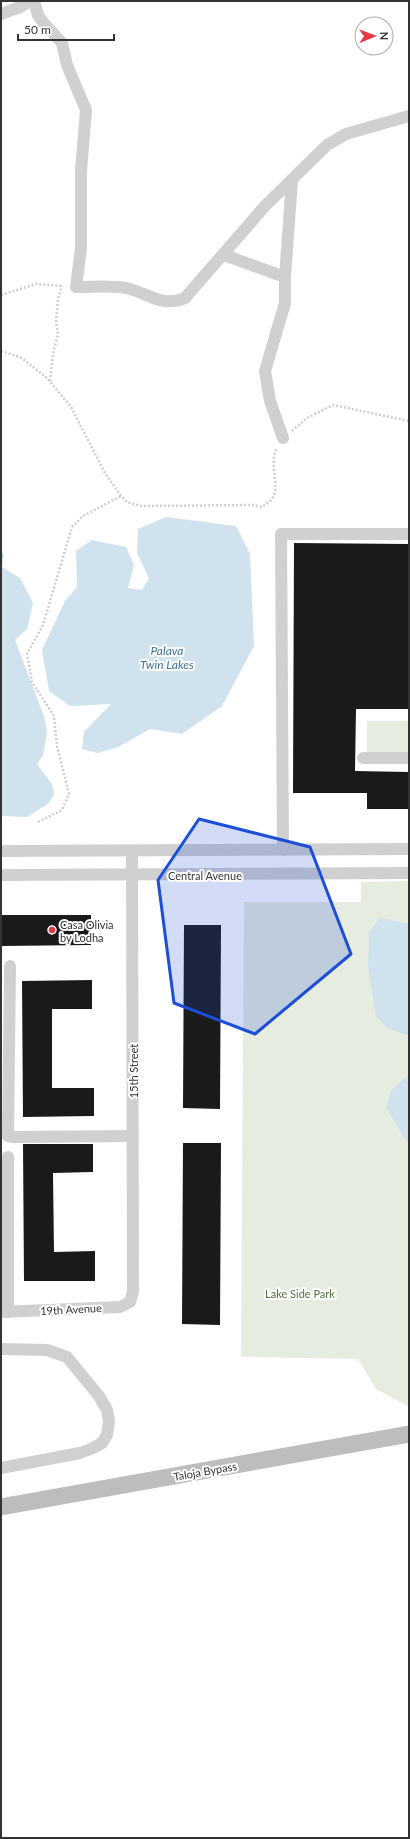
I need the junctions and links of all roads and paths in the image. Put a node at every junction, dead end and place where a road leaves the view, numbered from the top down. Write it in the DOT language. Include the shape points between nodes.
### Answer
graph roads {
  1 [pos="30,1"];
  2 [pos="34,1"];
  3 [pos="1,14"];
  4 [pos="409,116"];
  5 [pos="292,180"];
  6 [pos="224,255"];
  7 [pos="285,277"];
  8 [pos="62,286"];
  9 [pos="76,287"];
  10 [pos="1,295"];
  11 [pos="1,351"];
  12 [pos="50,381"];
  13 [pos="409,421"];
  14 [pos="283,438"];
  15 [pos="121,496"];
  16 [pos="409,534"];
  17 [pos="363,758"];
  18 [pos="409,758"];
  19 [pos="38,822"];
  20 [pos="409,849"];
  21 [pos="283,850"];
  22 [pos="1,851"];
  23 [pos="132,851"];
  24 [pos="409,873"];
  25 [pos="1,875"];
  26 [pos="132,876"];
  27 [pos="10,966"];
  28 [pos="133,1136"];
  29 [pos="8,1157"];
  30 [pos="133,1292"];
  31 [pos="4,1312"];
  32 [pos="1,1349"];
  33 [pos="409,1434"];
  34 [pos="1,1468"];
  35 [pos="1,1507"];
  1 -- 3 [label="street"];
  2 -- 9 [label="street" via="42,21 62,43 67,65 86,110 81,170 81,248"];
  4 -- 5 [label="street" via="346,134 327,145"];
  5 -- 6 [label="street" via="265,206"];
  5 -- 7 [label="street"];
  6 -- 7 [label="street"];
  6 -- 9 [label="street" via="185,298 176,302 167,302 126,288"];
  7 -- 14 [label="street" via="284,303 265,371 270,401"];
  8 -- 9 [label="path"];
  8 -- 10 [label="path" via="36,284"];
  8 -- 12 [label="path" via="58,299 58,334 52,354"];
  11 -- 12 [label="path" via="22,358"];
  12 -- 15 [label="path" via="71,406"];
  13 -- 14 [label="path" via="333,405 307,418"];
  14 -- 15 [label="path" via="274,454 276,488 272,498 262,507 140,506 128,502"];
  15 -- 19 [label="path" via="83,516 72,527 43,625 27,654 32,682 54,716 60,758 69,794 62,810"];
  16 -- 21 [label="street" via="281,534"];
  17 -- 18 [label="street"];
  20 -- 21 [label="street"];
  21 -- 23 [label="street"];
  22 -- 23 [label="street"];
  23 -- 26 [label="street, 15th Street"];
  24 -- 26 [label="street, Central Avenue"];
  25 -- 26 [label="street, Central Avenue"];
  26 -- 28 [label="street, 15th Street"];
  27 -- 28 [label="street" via="8,1136"];
  28 -- 30 [label="street, 15th Street"];
  29 -- 31 [label="street"];
  30 -- 31 [label="street, 19th Avenue" via="130,1302 120,1307"];
  32 -- 34 [label="street" via="47,1350 67,1357 99,1396 107,1410 109,1421 107,1435 102,1443 93,1448 80,1453"];
  33 -- 35 [label="main road, Taloja Bypass"];
}
